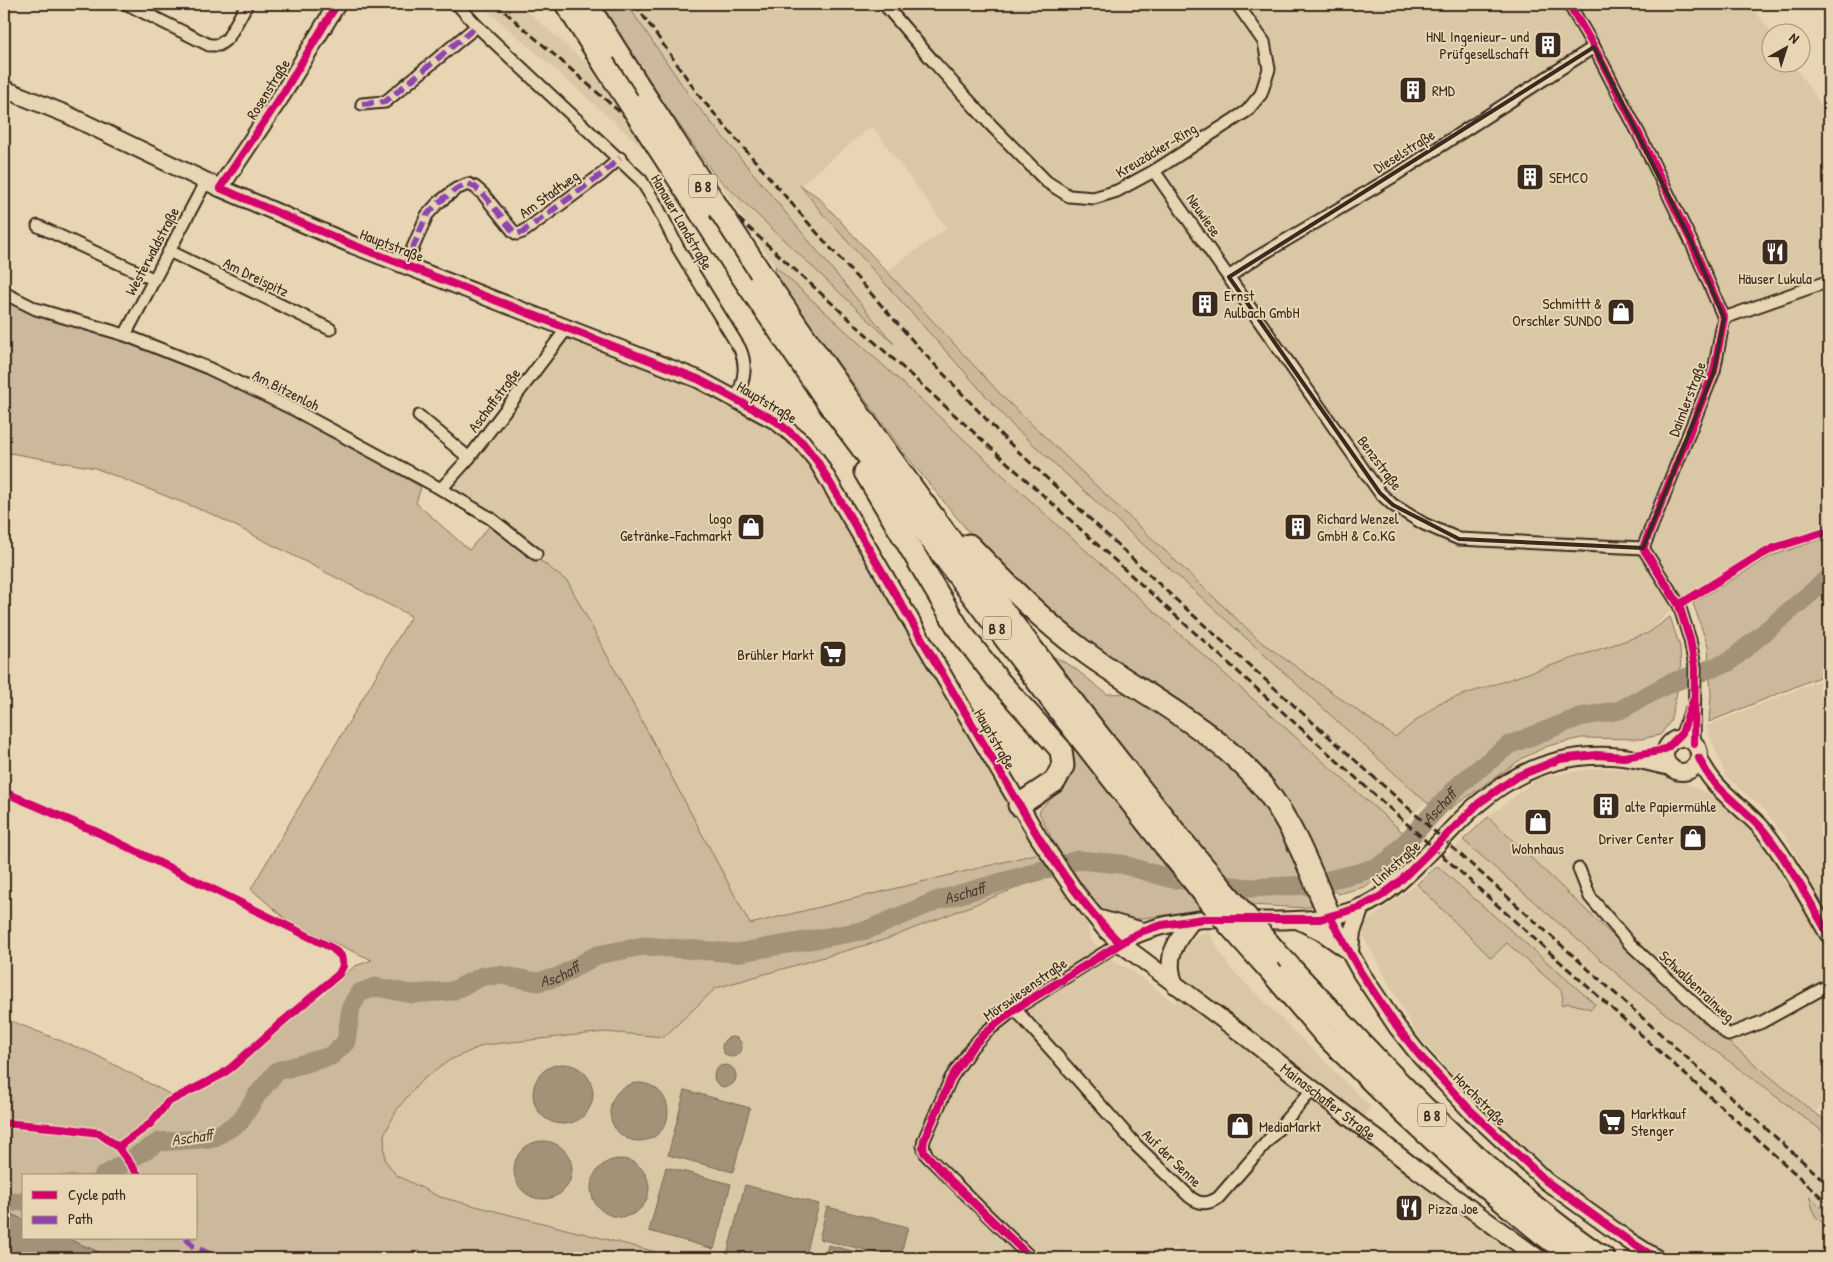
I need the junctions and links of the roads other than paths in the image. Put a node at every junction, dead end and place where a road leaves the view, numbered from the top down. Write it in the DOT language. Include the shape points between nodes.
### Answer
graph roads {
  1 [pos="247,4"];
  2 [pos="337,4"];
  3 [pos="457,4"];
  4 [pos="566,4"];
  5 [pos="587,4"];
  6 [pos="884,4"];
  7 [pos="1237,4"];
  8 [pos="1569,4"];
  9 [pos="131,5"];
  10 [pos="478,26"];
  11 [pos="1594,48"];
  12 [pos="4,89"];
  13 [pos="362,104"];
  14 [pos="620,158"];
  15 [pos="1154,171"];
  16 [pos="213,185"];
  17 [pos="38,226"];
  18 [pos="169,251"];
  19 [pos="405,266"];
  20 [pos="1229,277"];
  21 [pos="153,279"];
  22 [pos="1829,282"];
  23 [pos="4,292"];
  24 [pos="1724,318"];
  25 [pos="568,327"];
  26 [pos="330,329"];
  27 [pos="125,335"];
  28 [pos="737,400"];
  29 [pos="831,407"];
  30 [pos="419,416"];
  31 [pos="469,458"];
  32 [pos="896,465"];
  33 [pos="441,489"];
  34 [pos="1643,548"];
  35 [pos="536,554"];
  36 [pos="1694,695"];
  37 [pos="1673,743"];
  38 [pos="1696,750"];
  39 [pos="1624,757"];
  40 [pos="1677,769"];
  41 [pos="1724,794"];
  42 [pos="1019,805"];
  43 [pos="1174,844"];
  44 [pos="1579,869"];
  45 [pos="1361,908"];
  46 [pos="1327,910"];
  47 [pos="1096,918"];
  48 [pos="1296,920"];
  49 [pos="1192,921"];
  50 [pos="1143,931"];
  51 [pos="1829,935"];
  52 [pos="1120,943"];
  53 [pos="1350,951"];
  54 [pos="1175,985"];
  55 [pos="1829,985"];
  56 [pos="1015,1009"];
  57 [pos="1313,1089"];
  58 [pos="1031,1258"];
  59 [pos="1538,1258"];
  60 [pos="1575,1258"];
  61 [pos="1604,1258"];
  62 [pos="1656,1258"];
  1 -- 9 [label="street" via="228,38 219,45 208,45"];
  2 -- 16 [label="street, Rosenstraße" via="282,94"];
  3 -- 10 [label="street, Hanauer Landstraße"];
  4 -- 29 [label="highway, B 8, bridge" via="735,266"];
  5 -- 32 [label="highway, B 8, bridge" via="760,272"];
  6 -- 15 [label="street, Kreuzäcker-Ring" via="991,125 1047,182 1069,196 1094,198 1117,191"];
  7 -- 15 [label="street, Kreuzäcker-Ring" via="1264,42 1269,69 1261,94 1248,111"];
  8 -- 11 [label="street"];
  10 -- 13 [label="street" via="385,102"];
  10 -- 14 [label="street, Hanauer Landstraße"];
  11 -- 20 [label="street, Dieselstraße"];
  11 -- 24 [label="street" via="1690,240"];
  12 -- 16 [label="street, Hauptstraße" via="66,114"];
  14 -- 19 [label="street, Am Stadtweg" via="517,234 478,190 470,185 461,186 427,215"];
  14 -- 28 [label="street, Hanauer Landstraße" via="648,190 678,248 740,348 745,369"];
  15 -- 20 [label="street, Neuwiese"];
  16 -- 18 [label="street, Westerwaldstraße"];
  16 -- 19 [label="street, Hauptstraße"];
  17 -- 21 [label="street"];
  18 -- 21 [label="street, Westerwaldstraße"];
  18 -- 26 [label="street, Am Dreispitz"];
  19 -- 25 [label="street, Hauptstraße"];
  20 -- 34 [label="street, Benzstraße" via="1380,493 1393,505 1424,524 1459,539"];
  21 -- 27 [label="street, Westerwaldstraße"];
  22 -- 24 [label="street"];
  23 -- 27 [label="street, Am Bitzenloh" via="36,309"];
  24 -- 34 [label="street, Daimlerstraße" via="1714,371"];
  25 -- 28 [label="street, Hauptstraße" via="698,379"];
  25 -- 31 [label="street, Aschaffstraße"];
  27 -- 33 [label="street, Am Bitzenloh" via="208,368 291,408"];
  28 -- 42 [label="street, Hauptstraße" via="790,431 817,461"];
  29 -- 42 [label="highway" via="848,443 960,631 998,680 1061,750 1063,766 1055,781"];
  29 -- 43 [label="highway, B 8" via="1065,718"];
  30 -- 31 [label="street"];
  31 -- 33 [label="street, Aschaffstraße"];
  32 -- 43 [label="highway, B 8"];
  32 -- 46 [label="highway" via="1014,592 1053,627 1112,671 1204,730 1242,765 1264,788 1291,828"];
  33 -- 35 [label="street, Am Bitzenloh" via="490,518"];
  34 -- 36 [label="street" via="1679,605 1695,667"];
  36 -- 37 [label="street" via="1682,733"];
  36 -- 38 [label="street"];
  37 -- 38 [label="street" via="1687,739"];
  37 -- 39 [label="street, Linkstraße" via="1659,751"];
  37 -- 40 [label="street" via="1666,760"];
  38 -- 40 [label="street" via="1695,766"];
  38 -- 41 [label="street, Linkstraße" via="1706,774"];
  39 -- 40 [label="street, Linkstraße"];
  39 -- 45 [label="street, Linkstraße" via="1596,755 1560,759 1516,777 1479,803 1398,883"];
  40 -- 41 [label="street, Linkstraße"];
  41 -- 51 [label="street, Linkstraße" via="1764,831"];
  42 -- 47 [label="street, Hauptstraße" via="1066,880"];
  43 -- 60 [label="highway, B 8, bridge" via="1230,926 1325,1035 1476,1179"];
  43 -- 61 [label="highway, B 8, bridge" via="1408,1092 1488,1168"];
  44 -- 55 [label="street, Schwalbenrainweg" via="1590,897 1630,944 1728,1035 1762,1022"];
  45 -- 46 [label="street, Linkstraße"];
  45 -- 53 [label="street" via="1352,932"];
  46 -- 48 [label="street, Linkstraße"];
  46 -- 53 [label="street, Horchstraße"];
  47 -- 50 [label="street"];
  47 -- 52 [label="street, Hauptstraße"];
  48 -- 49 [label="street, Linkstraße"];
  48 -- 53 [label="street"];
  49 -- 50 [label="street, Linkstraße"];
  49 -- 54 [label="street" via="1170,958 1170,973"];
  50 -- 52 [label="street, Linkstraße"];
  52 -- 54 [label="street, Mainaschaffer Straße"];
  52 -- 56 [label="street, Mörswiesenstraße"];
  53 -- 62 [label="street, Horchstraße" via="1396,1027 1470,1110 1546,1181"];
  54 -- 57 [label="street, Mainaschaffer Straße"];
  56 -- 57 [label="street, Auf der Senne" via="1137,1146 1190,1197 1204,1204 1218,1198"];
  56 -- 58 [label="street, Mörswiesenstraße" via="986,1032 961,1061 923,1146 926,1156"];
  57 -- 59 [label="street, Mainaschaffer Straße"];
}
